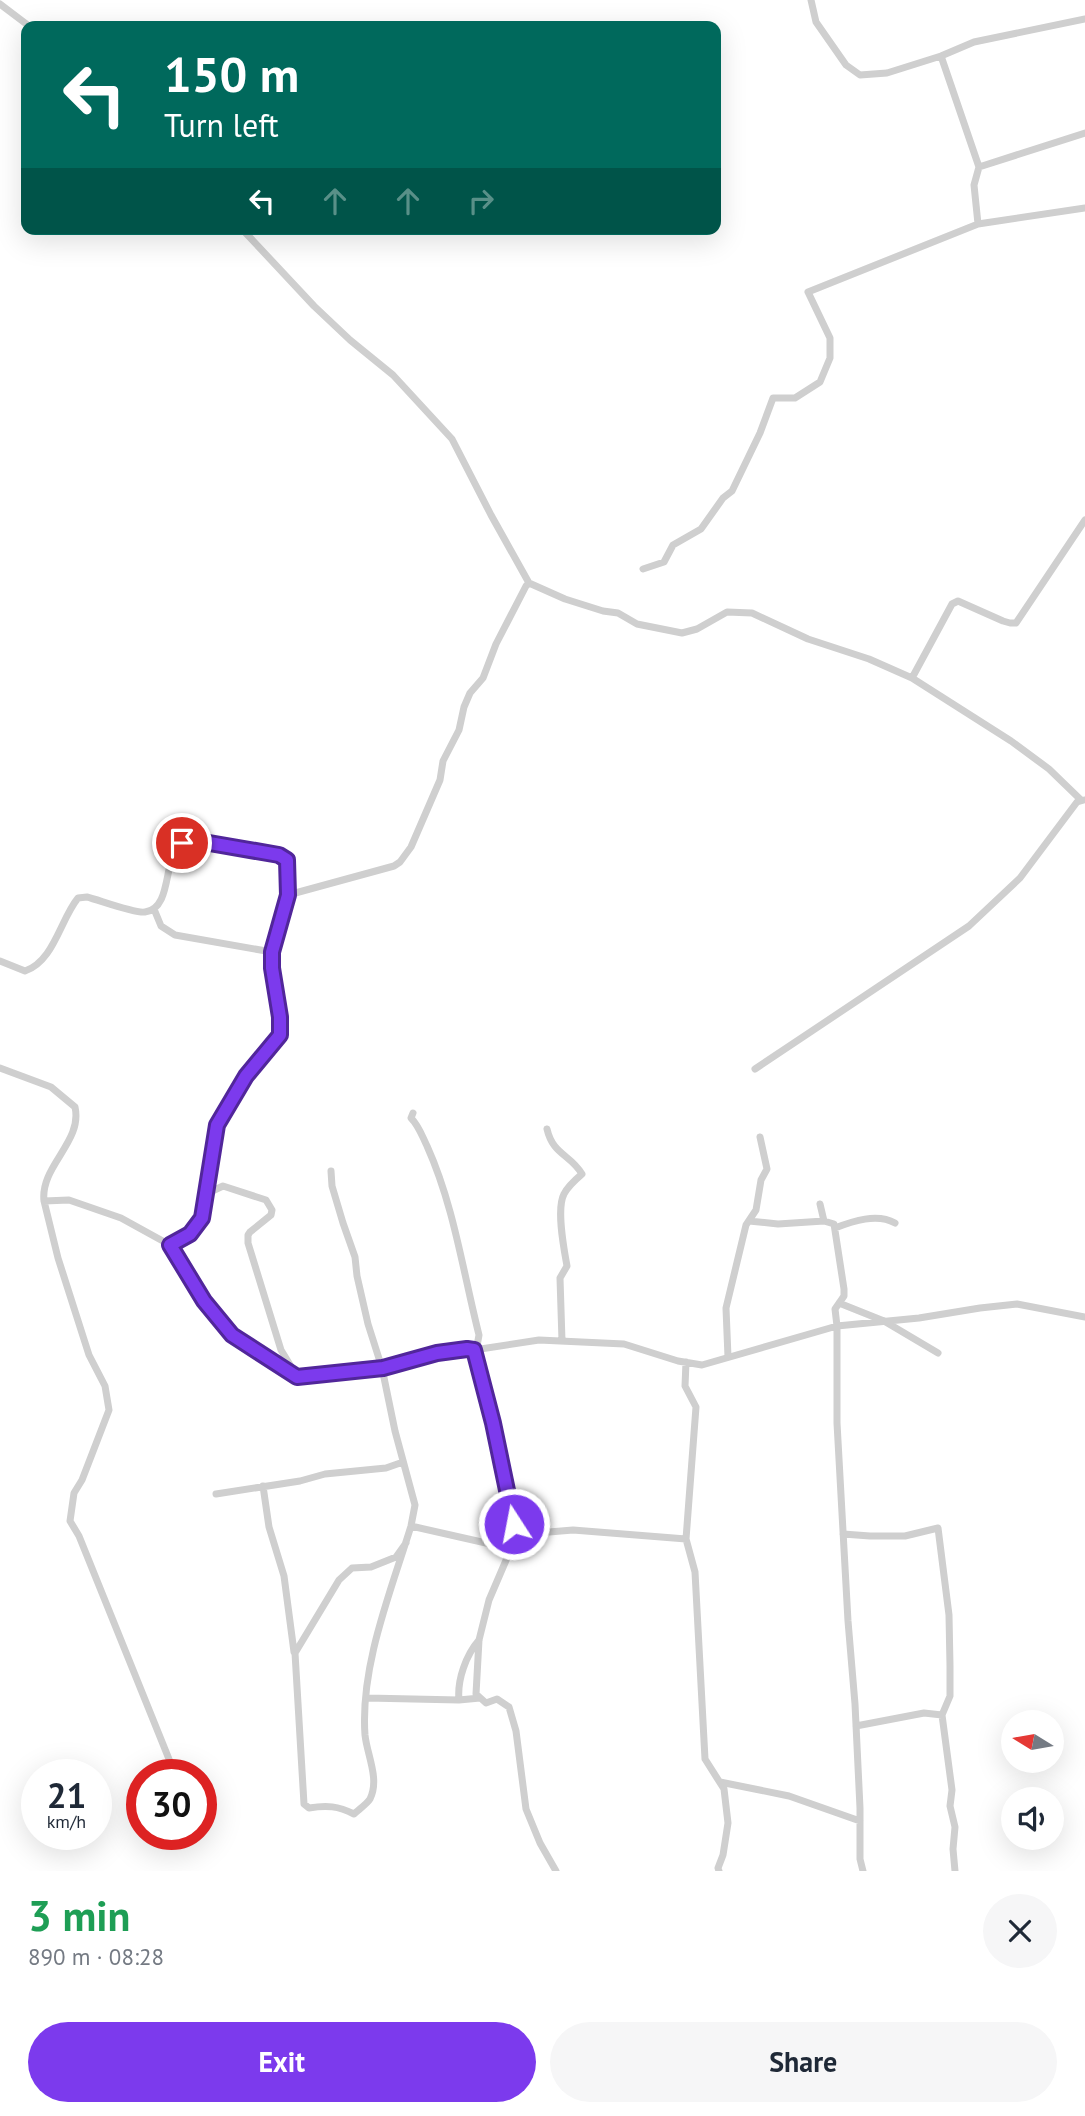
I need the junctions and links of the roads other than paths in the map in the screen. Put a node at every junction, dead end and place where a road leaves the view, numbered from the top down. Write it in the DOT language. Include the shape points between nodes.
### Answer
graph roads {
  1 [pos="811,0"];
  2 [pos="0,4"];
  3 [pos="1085,19"];
  4 [pos="22,21"];
  5 [pos="941,56"];
  6 [pos="1085,132"];
  7 [pos="978,167"];
  8 [pos="1085,208"];
  9 [pos="978,224"];
  10 [pos="248,235"];
  11 [pos="1085,520"];
  12 [pos="643,569"];
  13 [pos="529,583"];
  14 [pos="912,678"];
  15 [pos="1083,800"];
  16 [pos="288,895"];
  17 [pos="154,909"];
  18 [pos="272,952"];
  19 [pos="0,961"];
  20 [pos="0,1068"];
  21 [pos="755,1069"];
  22 [pos="413,1114"];
  23 [pos="547,1129"];
  24 [pos="760,1137"];
  25 [pos="331,1171"];
  26 [pos="206,1194"];
  27 [pos="44,1201"];
  28 [pos="820,1204"];
  29 [pos="748,1221"];
  30 [pos="824,1221"];
  31 [pos="895,1223"];
  32 [pos="835,1228"];
  33 [pos="170,1245"];
  34 [pos="839,1303"];
  35 [pos="1085,1317"];
  36 [pos="884,1321"];
  37 [pos="837,1326"];
  38 [pos="562,1341"];
  39 [pos="474,1350"];
  40 [pos="938,1353"];
  41 [pos="728,1357"];
  42 [pos="686,1362"];
  43 [pos="383,1368"];
  44 [pos="297,1377"];
  45 [pos="403,1462"];
  46 [pos="263,1486"];
  47 [pos="216,1493"];
  48 [pos="514,1524"];
  49 [pos="411,1526"];
  50 [pos="843,1534"];
  51 [pos="686,1539"];
  52 [pos="406,1543"];
  53 [pos="508,1552"];
  54 [pos="479,1640"];
  55 [pos="295,1653"];
  56 [pos="367,1698"];
  57 [pos="480,1698"];
  58 [pos="459,1700"];
  59 [pos="942,1715"];
  60 [pos="856,1726"];
  61 [pos="169,1759"];
  62 [pos="719,1782"];
  63 [pos="860,1821"];
  64 [pos="556,1871"];
  65 [pos="719,1871"];
  66 [pos="863,1871"];
  67 [pos="955,1871"];
  1 -- 5 [label="street" via="816,22 846,65 860,75 887,74"];
  2 -- 4 [label="street"];
  3 -- 5 [label="street" via="974,42"];
  5 -- 7 [label="street"];
  6 -- 7 [label="street"];
  7 -- 9 [label="street" via="974,185"];
  8 -- 9 [label="street"];
  9 -- 12 [label="street" via="807,292 830,338 830,358 820,382 795,398 773,398 732,491 701,529 673,545 664,562"];
  10 -- 13 [label="street" via="313,306 393,375 452,439"];
  11 -- 14 [label="street" via="1016,623 958,601 951,604"];
  13 -- 14 [label="street" via="565,599 618,613 637,624 682,633 727,612 752,613"];
  13 -- 16 [label="street" via="483,678 470,693 440,780 400,862"];
  14 -- 15 [label="street" via="1011,741"];
  15 -- 21 [label="street" via="1069,810 1020,878 969,926"];
  16 -- 17 [label="street" via="287,860 279,855 192,840 178,847 162,900"];
  16 -- 18 [label="street"];
  17 -- 18 [label="street" via="161,926 175,935"];
  17 -- 19 [label="street" via="143,913 78,898 36,968 25,971"];
  18 -- 26 [label="street" via="280,1035 246,1076 217,1125"];
  20 -- 27 [label="street" via="51,1087 75,1107 73,1133 50,1173"];
  22 -- 39 [label="street" via="444,1190 465,1269 479,1335"];
  23 -- 38 [label="street" via="554,1147 582,1174 562,1196 566,1266 560,1278"];
  24 -- 29 [label="street" via="767,1169 756,1210"];
  25 -- 43 [label="street"];
  26 -- 33 [label="street" via="196,1228"];
  26 -- 44 [label="street" via="223,1186 270,1205 271,1215 250,1232 248,1243 281,1350"];
  27 -- 33 [label="street" via="69,1200 121,1218"];
  27 -- 61 [label="street" via="58,1258 89,1355 105,1386 109,1410 74,1493 70,1521"];
  28 -- 30 [label="street"];
  29 -- 30 [label="street"];
  29 -- 41 [label="street" via="726,1308"];
  30 -- 32 [label="street"];
  31 -- 32 [label="street" via="870,1219"];
  32 -- 34 [label="street" via="844,1289"];
  33 -- 44 [label="street" via="204,1301 232,1335"];
  34 -- 36 [label="street"];
  34 -- 37 [label="street"];
  35 -- 36 [label="street" via="1017,1304"];
  36 -- 37 [label="street"];
  36 -- 40 [label="street"];
  37 -- 41 [label="street"];
  37 -- 50 [label="street"];
  38 -- 39 [label="street" via="539,1339"];
  38 -- 42 [label="street" via="624,1344"];
  39 -- 43 [label="street" via="437,1353"];
  39 -- 48 [label="street"];
  41 -- 42 [label="street" via="702,1364"];
  42 -- 51 [label="street" via="685,1386 696,1407"];
  43 -- 44 [label="street"];
  43 -- 45 [label="street"];
  45 -- 46 [label="street"];
  45 -- 49 [label="street" via="415,1505"];
  46 -- 47 [label="street"];
  46 -- 55 [label="street" via="284,1576"];
  48 -- 51 [label="street" via="549,1532"];
  48 -- 53 [label="street"];
  49 -- 52 [label="street"];
  49 -- 53 [label="street"];
  50 -- 59 [label="street" via="905,1536 938,1528 950,1676 950,1696"];
  50 -- 60 [label="street"];
  51 -- 62 [label="street" via="695,1572 705,1759"];
  52 -- 55 [label="street" via="396,1557 352,1568 339,1580"];
  52 -- 56 [label="street" via="373,1652"];
  53 -- 54 [label="street"];
  54 -- 57 [label="street" via="476,1695"];
  54 -- 58 [label="street" via="469,1651"];
  55 -- 56 [label="street" via="304,1804 309,1808 339,1806 354,1814 370,1799 374,1778 365,1735"];
  56 -- 58 [label="street"];
  57 -- 58 [label="street"];
  57 -- 64 [label="street" via="486,1703 497,1699 509,1707 526,1809"];
  59 -- 60 [label="street" via="924,1713"];
  59 -- 67 [label="street" via="952,1790"];
  60 -- 63 [label="street"];
  62 -- 63 [label="street" via="789,1796"];
  62 -- 65 [label="street" via="728,1823"];
  63 -- 66 [label="street"];
}
